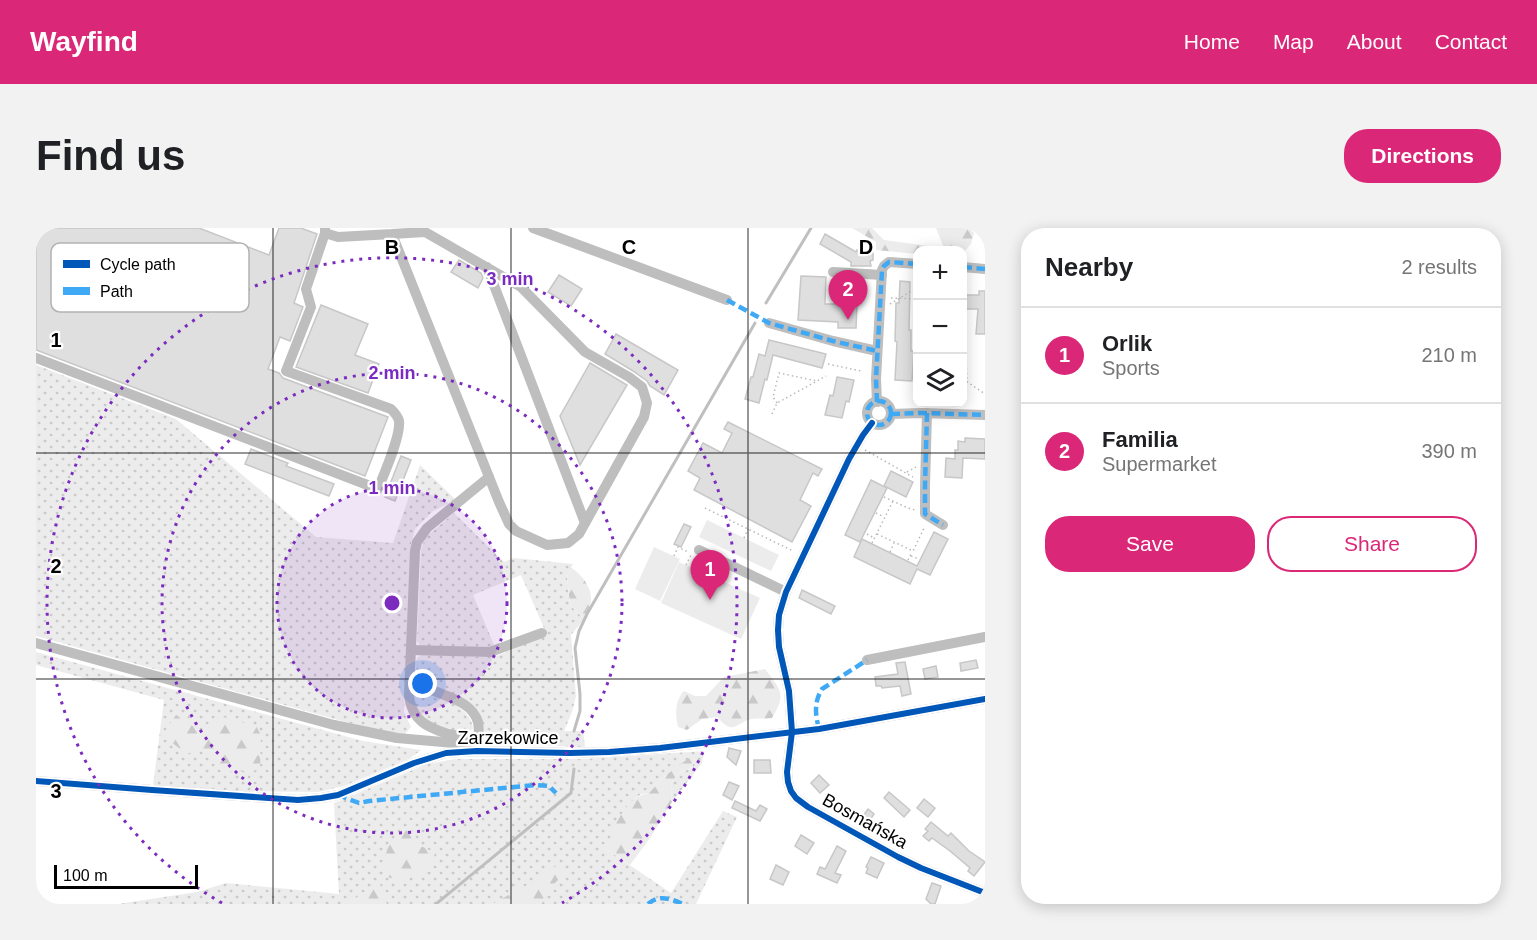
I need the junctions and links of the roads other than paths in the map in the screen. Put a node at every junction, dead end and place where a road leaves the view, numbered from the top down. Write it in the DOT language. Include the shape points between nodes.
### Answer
graph roads {
  1 [pos="533,228"];
  2 [pos="325,230"];
  3 [pos="392,234"];
  4 [pos="913,264"];
  5 [pos="487,267"];
  6 [pos="967,267"];
  7 [pos="985,269"];
  8 [pos="833,272"];
  9 [pos="882,272"];
  10 [pos="726,300"];
  11 [pos="769,322"];
  12 [pos="877,351"];
  13 [pos="36,358"];
  14 [pos="877,402"];
  15 [pos="927,413"];
  16 [pos="891,414"];
  17 [pos="985,415"];
  18 [pos="872,423"];
  19 [pos="489,477"];
  20 [pos="585,523"];
  21 [pos="943,525"];
  22 [pos="696,552"];
  23 [pos="786,592"];
  24 [pos="542,633"];
  25 [pos="985,638"];
  26 [pos="36,643"];
  27 [pos="411,650"];
  28 [pos="867,660"];
  29 [pos="410,674"];
  30 [pos="985,699"];
  31 [pos="792,732"];
  32 [pos="477,751"];
  33 [pos="36,780"];
  34 [pos="985,893"];
  1 -- 10 [label="street"];
  2 -- 3 [label="street" via="338,237"];
  2 -- 13 [label="street" via="306,289 311,308 286,370 391,410 398,417 395,444 378,489"];
  3 -- 5 [label="street" via="425,232"];
  3 -- 19 [label="street"];
  4 -- 9 [label="street" via="889,262"];
  5 -- 20 [label="street"];
  5 -- 20 [label="street" via="521,287 585,352 642,387 647,403 644,417"];
  6 -- 7 [label="street"];
  8 -- 9 [label="street"];
  9 -- 12 [label="street"];
  11 -- 12 [label="street"];
  12 -- 14 [label="street"];
  14 -- 16 [label="street" via="889,407"];
  14 -- 18 [label="street" via="867,411"];
  15 -- 16 [label="street"];
  15 -- 17 [label="street"];
  15 -- 21 [label="street" via="927,513"];
  16 -- 18 [label="street" via="886,423"];
  18 -- 23 [label="street, Bosmańska" via="849,459"];
  19 -- 20 [label="street" via="498,502 516,531 547,545 568,543"];
  19 -- 27 [label="street" via="420,535 415,551"];
  22 -- 23 [label="street"];
  23 -- 31 [label="street, Bosmańska" via="778,630"];
  24 -- 27 [label="street" via="490,652"];
  25 -- 28 [label="street"];
  26 -- 32 [label="street" via="334,725 397,738 454,743"];
  27 -- 29 [label="street"];
  29 -- 32 [label="street" via="421,685 471,711 477,720"];
  29 -- 32 [label="street" via="409,696 414,714 433,729 464,738"];
  30 -- 31 [label="street, Zarzekowice"];
  31 -- 32 [label="street, Zarzekowice" via="609,752"];
  31 -- 34 [label="street, Bosmańska" via="787,772 796,798 898,857"];
  32 -- 33 [label="street, Zarzekowice" via="446,753 338,795 298,800"];
}
